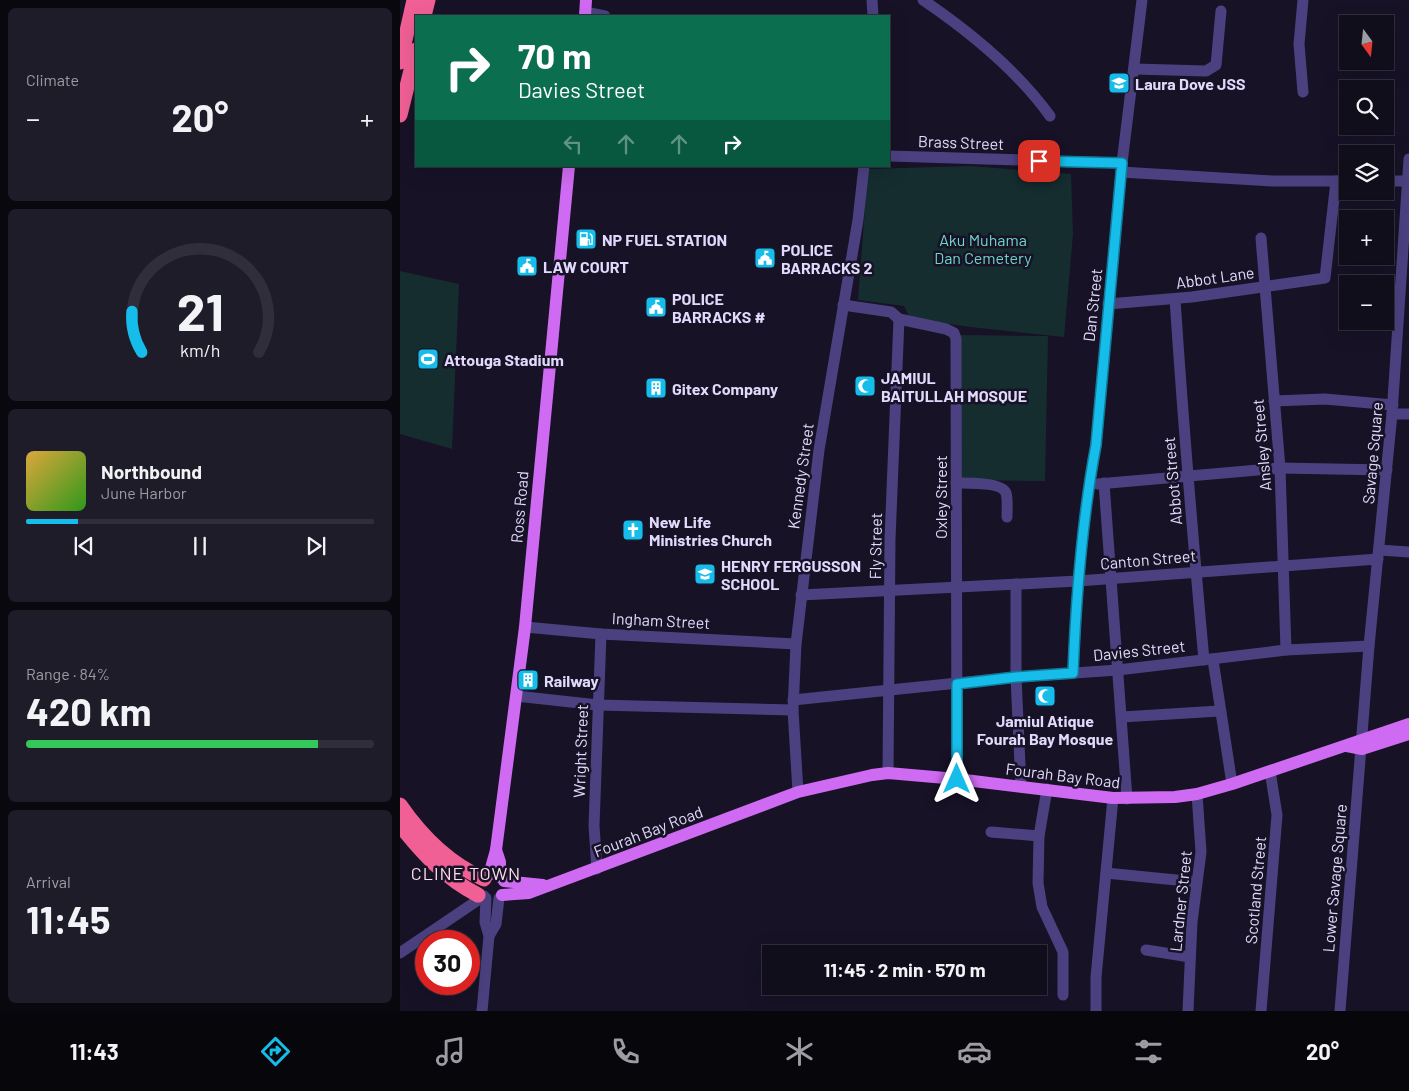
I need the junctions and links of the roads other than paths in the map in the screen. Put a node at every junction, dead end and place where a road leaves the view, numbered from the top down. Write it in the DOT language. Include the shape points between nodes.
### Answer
graph roads {
  1 [pos="414,0"];
  2 [pos="428,0"];
  3 [pos="872,0"];
  4 [pos="923,0"];
  5 [pos="1142,0"];
  6 [pos="1303,0"];
  7 [pos="585,9"];
  8 [pos="1221,12"];
  9 [pos="424,15"];
  10 [pos="601,15"];
  11 [pos="873,15"];
  12 [pos="415,54"];
  13 [pos="400,62"];
  14 [pos="1134,69"];
  15 [pos="1303,92"];
  16 [pos="400,115"];
  17 [pos="1050,116"];
  18 [pos="890,156"];
  19 [pos="1409,159"];
  20 [pos="569,167"];
  21 [pos="864,167"];
  22 [pos="1121,168"];
  23 [pos="1339,181"];
  24 [pos="1394,181"];
  25 [pos="1408,181"];
  26 [pos="1339,198"];
  27 [pos="1407,227"];
  28 [pos="1261,238"];
  29 [pos="1265,287"];
  30 [pos="1174,299"];
  31 [pos="843,304"];
  32 [pos="1108,304"];
  33 [pos="899,320"];
  34 [pos="1274,401"];
  35 [pos="1392,409"];
  36 [pos="1409,414"];
  37 [pos="1280,468"];
  38 [pos="1387,470"];
  39 [pos="1187,476"];
  40 [pos="956,483"];
  41 [pos="1104,483"];
  42 [pos="1089,485"];
  43 [pos="1007,517"];
  44 [pos="1409,552"];
  45 [pos="1378,554"];
  46 [pos="1285,564"];
  47 [pos="1196,571"];
  48 [pos="1109,577"];
  49 [pos="1078,582"];
  50 [pos="1016,584"];
  51 [pos="957,588"];
  52 [pos="890,590"];
  53 [pos="802,595"];
  54 [pos="525,627"];
  55 [pos="601,634"];
  56 [pos="796,644"];
  57 [pos="1369,646"];
  58 [pos="1286,650"];
  59 [pos="1208,660"];
  60 [pos="1118,670"];
  61 [pos="1073,673"];
  62 [pos="1016,677"];
  63 [pos="957,684"];
  64 [pos="889,690"];
  65 [pos="516,696"];
  66 [pos="598,705"];
  67 [pos="793,705"];
  68 [pos="1219,711"];
  69 [pos="1122,717"];
  70 [pos="1409,724"];
  71 [pos="1409,734"];
  72 [pos="1362,744"];
  73 [pos="1270,771"];
  74 [pos="888,773"];
  75 [pos="957,779"];
  76 [pos="1232,784"];
  77 [pos="1021,786"];
  78 [pos="1047,789"];
  79 [pos="798,792"];
  80 [pos="1197,794"];
  81 [pos="1113,798"];
  82 [pos="1127,799"];
  83 [pos="400,805"];
  84 [pos="400,825"];
  85 [pos="991,832"];
  86 [pos="1039,836"];
  87 [pos="596,869"];
  88 [pos="1106,873"];
  89 [pos="494,878"];
  90 [pos="1196,882"];
  91 [pos="546,885"];
  92 [pos="483,896"];
  93 [pos="500,896"];
  94 [pos="489,936"];
  95 [pos="1146,950"];
  96 [pos="400,953"];
  97 [pos="1190,957"];
  98 [pos="1063,995"];
  99 [pos="482,1011"];
  100 [pos="1096,1011"];
  101 [pos="1188,1011"];
  102 [pos="1261,1011"];
  103 [pos="1340,1011"];
  1 -- 13 [label="highway"];
  2 -- 9 [label="highway"];
  3 -- 11 [label="street"];
  4 -- 17 [label="street" via="1012,71"];
  5 -- 14 [label="street, Dan Street"];
  6 -- 15 [label="street" via="1299,44"];
  7 -- 10 [label="street"];
  8 -- 14 [label="street" via="1216,65 1212,69"];
  12 -- 16 [label="highway"];
  14 -- 22 [label="street, Dan Street"];
  18 -- 22 [label="street, Brass Street"];
  19 -- 25 [label="street, Savage Square"];
  20 -- 54 [label="main road, Ross Road"];
  21 -- 31 [label="street, Kennedy Street"];
  22 -- 23 [label="street, Brass Street" via="1264,180"];
  22 -- 32 [label="street, Dan Street"];
  24 -- 25 [label="street"];
  25 -- 27 [label="street, Savage Square"];
  26 -- 29 [label="street, Abbot Lane" via="1325,278"];
  27 -- 35 [label="street, Savage Square"];
  28 -- 29 [label="street, Ansley Street"];
  29 -- 30 [label="street, Abbot Lane"];
  29 -- 34 [label="street, Ansley Street"];
  30 -- 32 [label="street, Abbot Lane"];
  30 -- 39 [label="street, Abbot Street"];
  31 -- 33 [label="street, Oxley Street" via="881,309 891,312"];
  31 -- 53 [label="street, Kennedy Street" via="819,450"];
  32 -- 42 [label="street, Dan Street" via="1096,445"];
  33 -- 40 [label="street, Oxley Street" via="954,333"];
  33 -- 52 [label="street, Fly Street"];
  34 -- 35 [label="street" via="1325,399"];
  34 -- 37 [label="street, Ansley Street"];
  35 -- 36 [label="street"];
  35 -- 38 [label="street, Savage Square"];
  37 -- 38 [label="street"];
  37 -- 39 [label="street"];
  37 -- 46 [label="street, Ansley Street"];
  38 -- 45 [label="street, Savage Square"];
  39 -- 41 [label="street"];
  39 -- 47 [label="street, Abbot Street"];
  40 -- 43 [label="street" via="995,485 1003,489"];
  40 -- 51 [label="street, Oxley Street"];
  41 -- 42 [label="street"];
  41 -- 48 [label="street"];
  42 -- 49 [label="street, Dan Street"];
  44 -- 45 [label="street, Canton Street"];
  45 -- 46 [label="street, Canton Street"];
  45 -- 57 [label="street, Savage Square"];
  46 -- 47 [label="street, Canton Street"];
  46 -- 58 [label="street, Ansley Street"];
  47 -- 48 [label="street, Canton Street"];
  47 -- 59 [label="street, Abbot Street"];
  48 -- 49 [label="street, Canton Street"];
  48 -- 60 [label="street"];
  49 -- 50 [label="street, Canton Street"];
  49 -- 61 [label="street, Dan Street"];
  50 -- 51 [label="street, Canton Street"];
  50 -- 62 [label="street"];
  51 -- 52 [label="street, Canton Street"];
  51 -- 63 [label="street, Oxley Street"];
  52 -- 53 [label="street, Canton Street"];
  52 -- 64 [label="street, Fly Street"];
  53 -- 56 [label="street, Kennedy Street"];
  54 -- 55 [label="street, Ingham Street"];
  54 -- 65 [label="main road, Ross Road"];
  55 -- 56 [label="street, Ingham Street"];
  55 -- 66 [label="street, Wright Street"];
  56 -- 67 [label="street, Kennedy Street"];
  57 -- 58 [label="street, Davies Street"];
  57 -- 72 [label="street, Savage Square"];
  58 -- 59 [label="street, Davies Street"];
  59 -- 60 [label="street, Davies Street"];
  59 -- 68 [label="street, Abbot Street"];
  60 -- 61 [label="street, Davies Street"];
  60 -- 69 [label="street"];
  61 -- 62 [label="street, Davies Street"];
  62 -- 63 [label="street, Davies Street"];
  62 -- 77 [label="street"];
  63 -- 64 [label="street, Davies Street"];
  63 -- 75 [label="street, Oxley Street"];
  64 -- 67 [label="street, Davies Street"];
  64 -- 74 [label="street, Fly Street"];
  65 -- 66 [label="street, Davies Street"];
  65 -- 89 [label="main road, Ross Road"];
  66 -- 67 [label="street, Davies Street"];
  66 -- 87 [label="street, Wright Street"];
  67 -- 79 [label="street, Kennedy Street"];
  68 -- 69 [label="street"];
  68 -- 76 [label="street, Abbot Street"];
  69 -- 82 [label="street"];
  70 -- 72 [label="main road, Fourah Bay Road"];
  71 -- 72 [label="main road, Fourah Bay Road"];
  72 -- 73 [label="main road, Fourah Bay Road"];
  72 -- 103 [label="street, Lower Savage Square"];
  73 -- 76 [label="main road, Fourah Bay Road"];
  73 -- 102 [label="street, Scotland Street" via="1277,815"];
  74 -- 75 [label="main road, Fourah Bay Road"];
  74 -- 79 [label="main road, Fourah Bay Road"];
  75 -- 77 [label="main road, Fourah Bay Road"];
  76 -- 80 [label="main road, Fourah Bay Road"];
  77 -- 78 [label="main road, Fourah Bay Road"];
  78 -- 81 [label="main road, Fourah Bay Road"];
  78 -- 86 [label="street"];
  79 -- 87 [label="main road, Fourah Bay Road"];
  80 -- 82 [label="main road, Fourah Bay Road"];
  80 -- 90 [label="street, Lardner Street" via="1202,852"];
  81 -- 82 [label="main road, Fourah Bay Road"];
  81 -- 88 [label="street"];
  83 -- 89 [label="highway" via="438,851 464,869"];
  84 -- 92 [label="highway" via="436,867 458,884"];
  85 -- 86 [label="street"];
  86 -- 98 [label="street" via="1038,883 1042,907 1063,952"];
  87 -- 91 [label="main road, Fourah Bay Road"];
  88 -- 90 [label="street"];
  88 -- 100 [label="street"];
  89 -- 91 [label="main road"];
  89 -- 92 [label="street" via="482,880"];
  89 -- 93 [label="street" via="505,887"];
  90 -- 97 [label="street, Lardner Street"];
  91 -- 93 [label="main road, Fourah Bay Road" via="529,893"];
  92 -- 93 [label="street"];
  92 -- 94 [label="street"];
  92 -- 96 [label="street"];
  93 -- 94 [label="street" via="496,924"];
  94 -- 99 [label="street"];
  95 -- 97 [label="street"];
  97 -- 101 [label="street, Lardner Street"];
}
